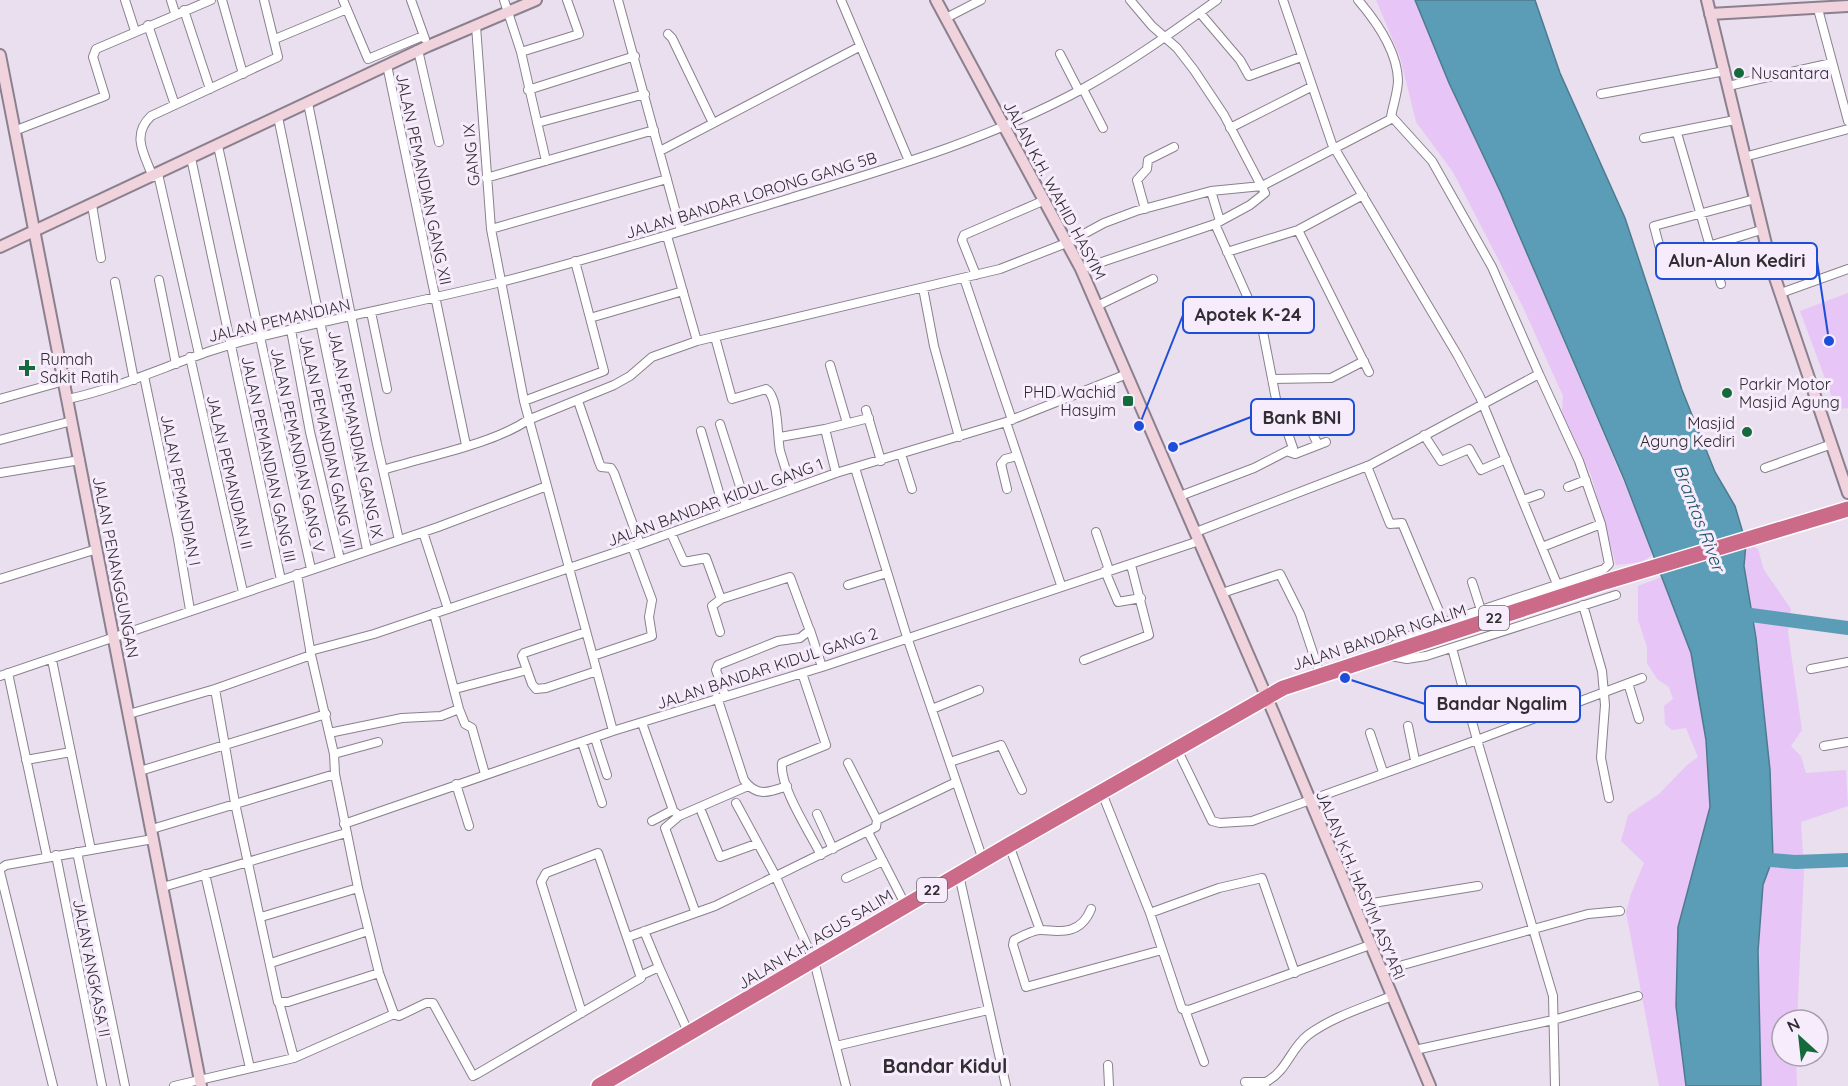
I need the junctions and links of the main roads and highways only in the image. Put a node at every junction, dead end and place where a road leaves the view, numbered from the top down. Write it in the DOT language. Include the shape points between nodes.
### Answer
graph roads {
  1 [pos="536,0"];
  2 [pos="936,0"];
  3 [pos="1707,0"];
  4 [pos="1848,6"];
  5 [pos="1710,14"];
  6 [pos="0,55"];
  7 [pos="35,232"];
  8 [pos="0,247"];
  9 [pos="1848,493"];
  10 [pos="1848,509"];
  11 [pos="1266,696"];
  12 [pos="200,1082"];
  13 [pos="604,1085"];
  14 [pos="1430,1086"];
  1 -- 7 [label="main road" via="423,44 387,65"];
  2 -- 11 [label="main road, JALAN K.H. WAHID HASYIM" via="1069,242"];
  3 -- 5 [label="main road"];
  4 -- 5 [label="main road"];
  5 -- 9 [label="main road" via="1761,230"];
  6 -- 7 [label="main road, JALAN PENANGGUNGAN"];
  7 -- 8 [label="main road"];
  7 -- 12 [label="main road, JALAN PENANGGUNGAN"];
  10 -- 11 [label="highway, JALAN BANDAR NGALIM / 22" via="1605,582 1320,674"];
  11 -- 13 [label="highway, JALAN K.H. AGUS SALIM / 22"];
  11 -- 14 [label="main road, JALAN K.H. HASYIM ASY'ARI"];
}
